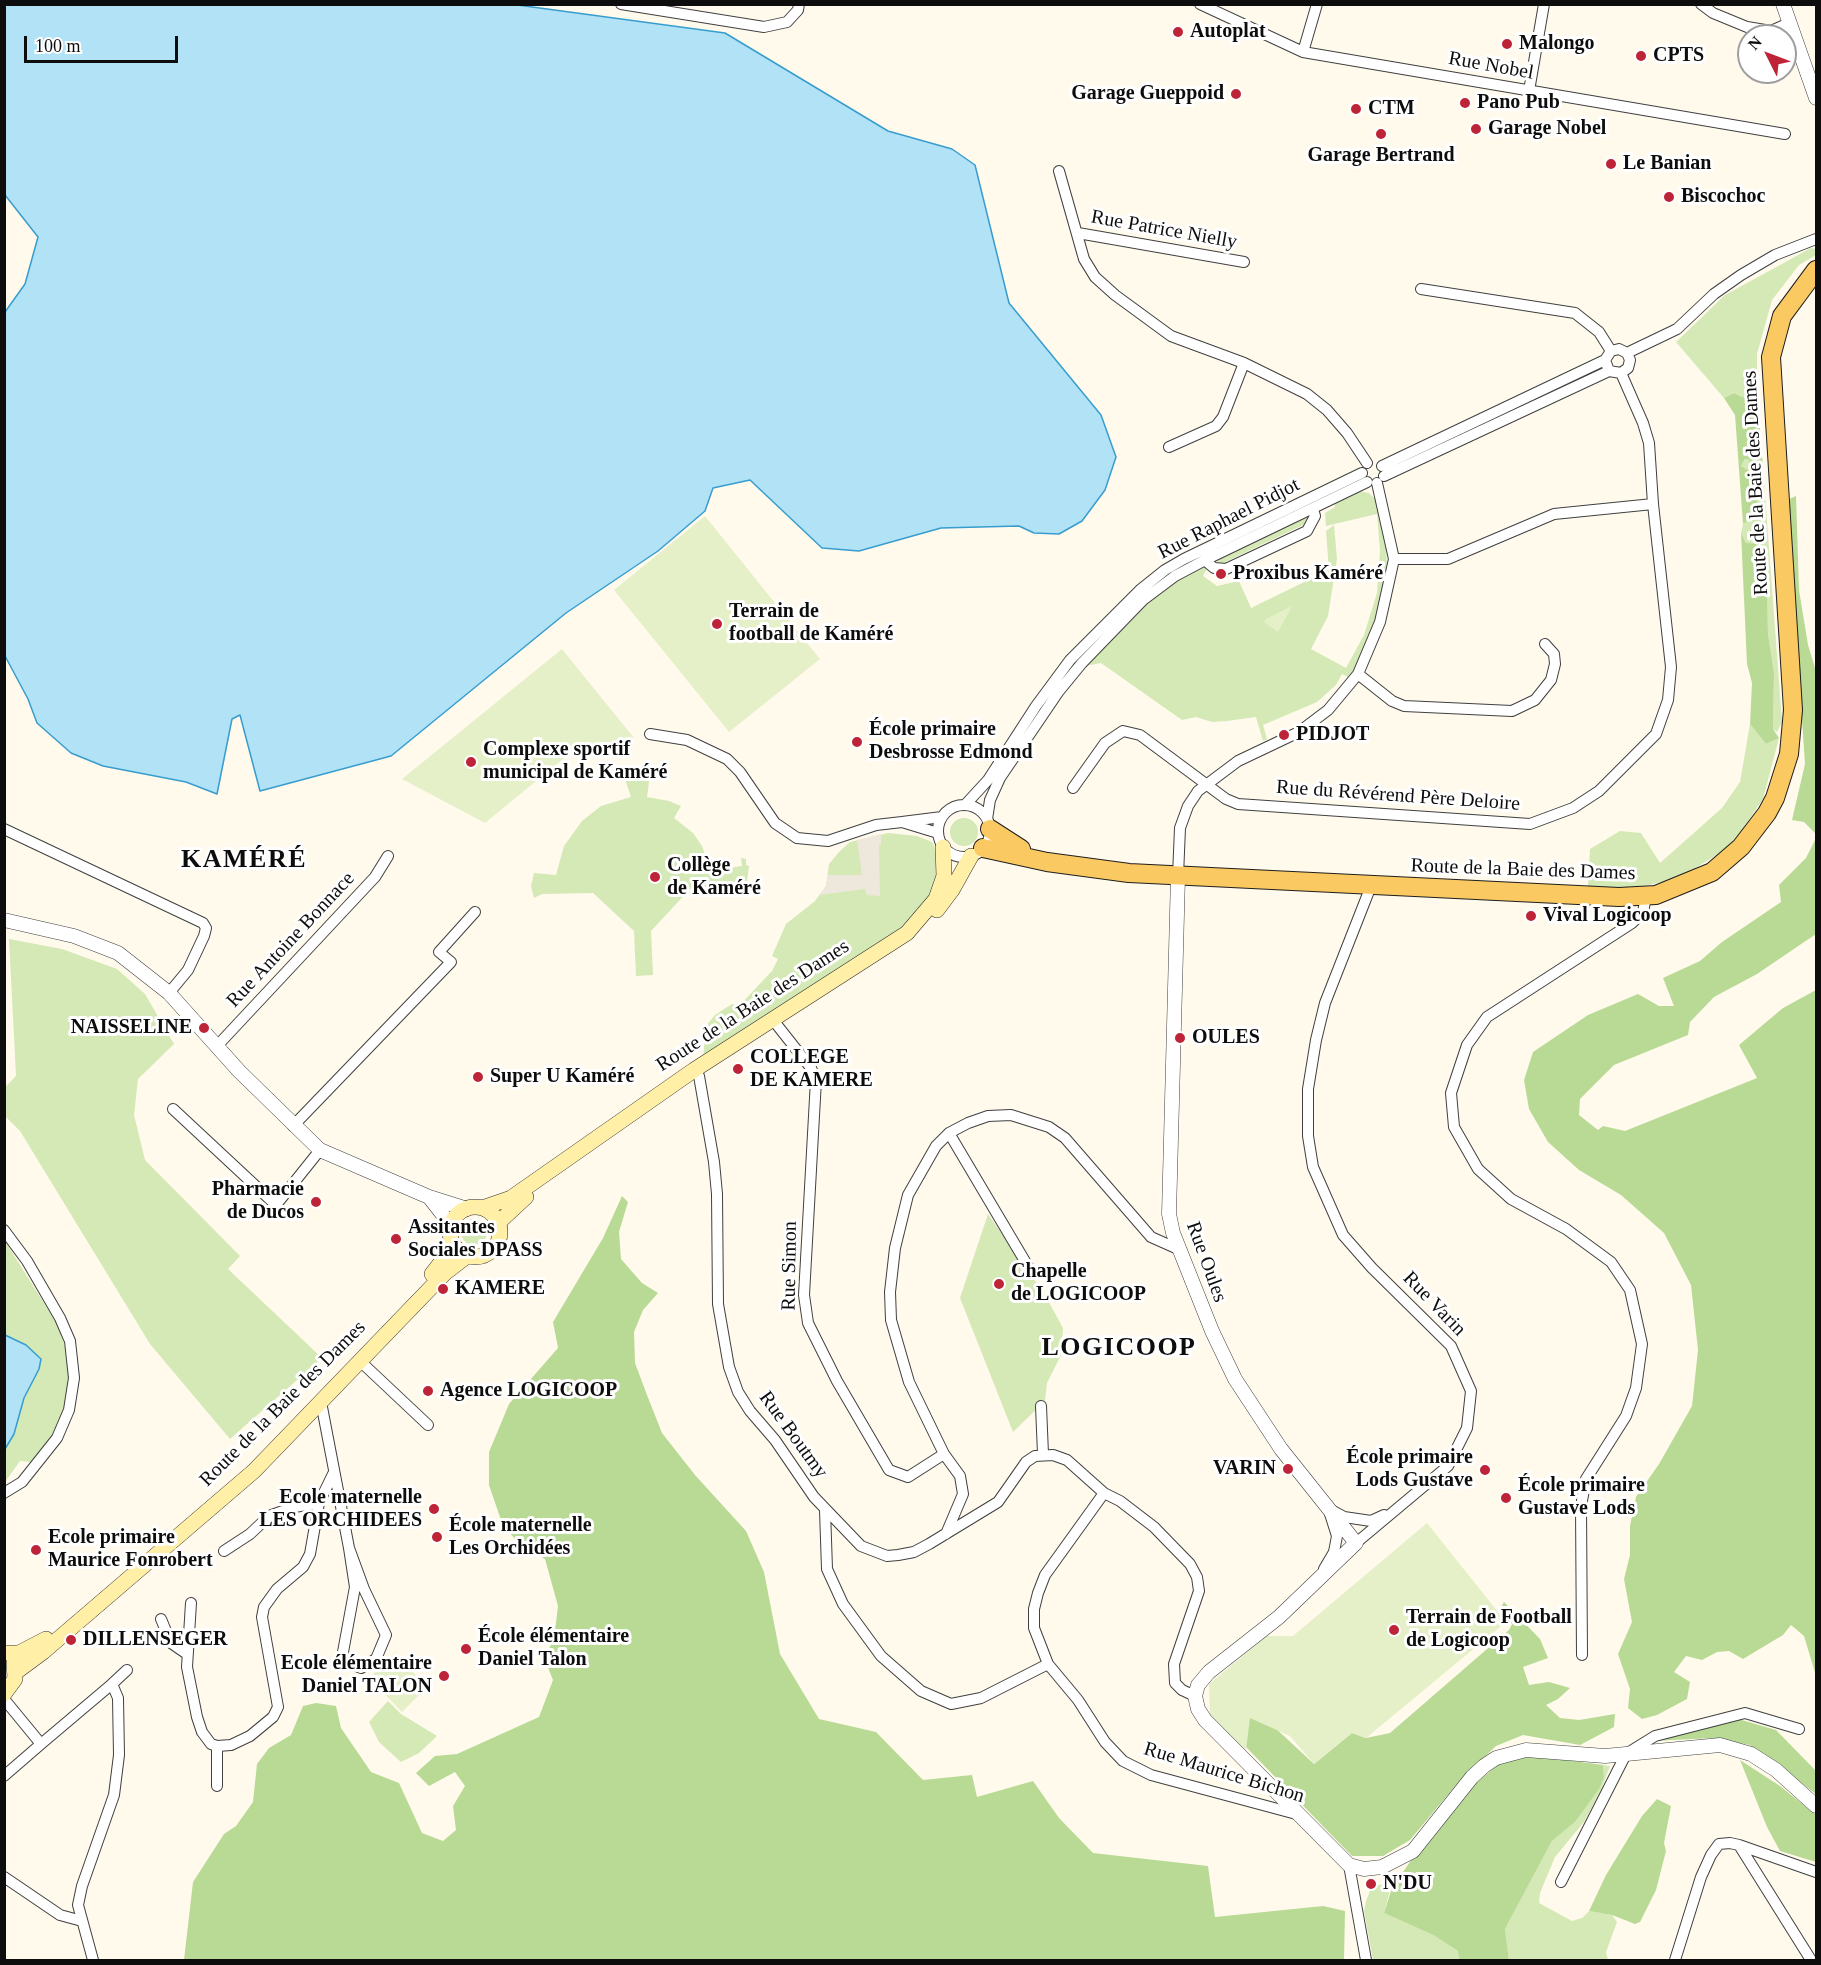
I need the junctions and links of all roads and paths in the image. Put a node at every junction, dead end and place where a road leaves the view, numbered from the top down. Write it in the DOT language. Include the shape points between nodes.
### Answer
graph roads {
  1 [pos="621,4"];
  2 [pos="799,4"];
  3 [pos="1200,4"];
  4 [pos="1317,4"];
  5 [pos="1544,4"];
  6 [pos="1701,4"];
  7 [pos="1783,4"];
  8 [pos="1789,23"];
  9 [pos="1303,52"];
  10 [pos="1529,91"];
  11 [pos="1816,98"];
  12 [pos="1785,134"];
  13 [pos="1059,171"];
  14 [pos="1078,233"];
  15 [pos="1816,238"];
  16 [pos="1244,262"];
  17 [pos="1816,270"];
  18 [pos="1421,289"];
  19 [pos="1627,353"];
  20 [pos="1244,363"];
  21 [pos="1612,364"];
  22 [pos="1169,447"];
  23 [pos="1373,474"];
  24 [pos="1653,504"];
  25 [pos="1313,509"];
  26 [pos="1206,554"];
  27 [pos="1394,559"];
  28 [pos="1545,644"];
  29 [pos="1358,674"];
  30 [pos="650,734"];
  31 [pos="1206,784"];
  32 [pos="1072,788"];
  33 [pos="964,805"];
  34 [pos="942,817"];
  35 [pos="902,822"];
  36 [pos="988,824"];
  37 [pos="4,829"];
  38 [pos="941,840"];
  39 [pos="977,852"];
  40 [pos="388,856"];
  41 [pos="1047,862"];
  42 [pos="1178,876"];
  43 [pos="1371,886"];
  44 [pos="1646,897"];
  45 [pos="475,912"];
  46 [pos="4,920"];
  47 [pos="169,993"];
  48 [pos="777,1025"];
  49 [pos="217,1046"];
  50 [pos="699,1076"];
  51 [pos="173,1109"];
  52 [pos="293,1126"];
  53 [pos="949,1133"];
  54 [pos="320,1150"];
  55 [pos="429,1197"];
  56 [pos="474,1208"];
  57 [pos="498,1223"];
  58 [pos="451,1225"];
  59 [pos="4,1230"];
  60 [pos="454,1246"];
  61 [pos="1178,1249"];
  62 [pos="467,1256"];
  63 [pos="1029,1268"];
  64 [pos="360,1361"];
  65 [pos="321,1402"];
  66 [pos="1041,1406"];
  67 [pos="428,1425"];
  68 [pos="944,1454"];
  69 [pos="1043,1454"];
  70 [pos="333,1474"];
  71 [pos="4,1493"];
  72 [pos="1104,1493"];
  73 [pos="319,1503"];
  74 [pos="1328,1508"];
  75 [pos="825,1510"];
  76 [pos="1393,1511"];
  77 [pos="946,1534"];
  78 [pos="1356,1543"];
  79 [pos="349,1548"];
  80 [pos="224,1551"];
  81 [pos="1305,1592"];
  82 [pos="191,1603"];
  83 [pos="161,1618"];
  84 [pos="6,1652"];
  85 [pos="187,1654"];
  86 [pos="1582,1655"];
  87 [pos="1048,1664"];
  88 [pos="127,1670"];
  89 [pos="16,1672"];
  90 [pos="112,1684"];
  91 [pos="4,1694"];
  92 [pos="1195,1696"];
  93 [pos="4,1699"];
  94 [pos="1799,1729"];
  95 [pos="41,1744"];
  96 [pos="218,1746"];
  97 [pos="1626,1754"];
  98 [pos="4,1776"];
  99 [pos="217,1786"];
  100 [pos="1816,1806"];
  101 [pos="1302,1816"];
  102 [pos="1739,1845"];
  103 [pos="1349,1865"];
  104 [pos="1816,1872"];
  105 [pos="4,1877"];
  106 [pos="1561,1882"];
  107 [pos="81,1921"];
  108 [pos="93,1960"];
  109 [pos="1366,1960"];
  110 [pos="1675,1960"];
  111 [pos="1811,1960"];
  1 -- 2 [label="street" via="764,27 787,22"];
  3 -- 9 [label="street, Rue Nobel"];
  4 -- 9 [label="street"];
  5 -- 10 [label="street"];
  6 -- 8 [label="street" via="1747,27 1771,31"];
  7 -- 8 [label="street"];
  8 -- 11 [label="street"];
  9 -- 10 [label="street, Rue Nobel"];
  10 -- 12 [label="street, Rue Nobel"];
  13 -- 14 [label="street, Rue Patrice Nielly"];
  14 -- 16 [label="street, Rue Patrice Nielly"];
  14 -- 20 [label="street, Rue Patrice Nielly" via="1084,260 1095,277 1115,295 1170,336"];
  15 -- 19 [label="street" via="1741,275 1677,329"];
  17 -- 44 [label="main road, Route de la Baie des Dames" via="1782,316 1771,357 1793,710 1789,754 1775,798 1741,847 1696,881"];
  18 -- 21 [label="street, Rue du Révérend Père Deloire" via="1575,313 1599,332"];
  19 -- 21 [label="street" via="1619,349"];
  19 -- 21 [label="street" via="1629,364"];
  20 -- 22 [label="street" via="1216,426"];
  20 -- 23 [label="street, Rue Patrice Nielly" via="1307,394 1327,410"];
  21 -- 23 [label="street, Rue Raphael Pidjot"];
  21 -- 24 [label="street, Rue du Révérend Père Deloire" via="1649,443"];
  23 -- 25 [label="street, Rue Raphael Pidjot"];
  23 -- 26 [label="street, Rue Raphael Pidjot"];
  23 -- 27 [label="street, Rue Patrice Nielly"];
  24 -- 27 [label="street" via="1554,514 1448,559"];
  24 -- 31 [label="street, Rue du Révérend Père Deloire" via="1671,667 1668,700 1656,734 1640,753 1599,791 1573,808 1530,824 1238,804"];
  25 -- 26 [label="street, Rue Raphael Pidjot"];
  25 -- 26 [label="street" via="1315,516 1307,531 1226,569 1214,568"];
  26 -- 33 [label="street, Rue Raphael Pidjot" via="1165,570 1070,660 988,780"];
  26 -- 36 [label="street, Rue Raphael Pidjot" via="1143,600 1059,691 1000,778 990,800"];
  27 -- 29 [label="street, Rue Patrice Nielly" via="1380,621"];
  28 -- 29 [label="street" via="1554,654 1551,680 1535,700 1512,711 1404,706"];
  29 -- 31 [label="street, Rue Patrice Nielly" via="1328,710 1299,732 1238,761"];
  30 -- 35 [label="street" via="687,740 727,759 775,824 796,838 828,841 876,825"];
  31 -- 32 [label="street, Rue du Révérend Père Deloire" via="1140,735 1123,731 1105,743"];
  31 -- 42 [label="street, Rue Patrice Nielly" via="1188,806 1180,828"];
  33 -- 34 [label="street" via="952,808"];
  33 -- 36 [label="street" via="978,809"];
  34 -- 35 [label="street"];
  34 -- 38 [label="street"];
  35 -- 38 [label="street"];
  36 -- 39 [label="street"];
  36 -- 41 [label="main road, Route de la Baie des Dames" via="1005,840"];
  37 -- 47 [label="street" via="203,922 204,936 188,970"];
  38 -- 39 [label="street" via="956,856"];
  38 -- 56 [label="main road, Route de la Baie des Dames" via="944,876 936,899 908,933 694,1070 511,1198"];
  39 -- 41 [label="main road, Route de la Baie des Dames"];
  39 -- 48 [label="main road, Route de la Baie des Dames" via="941,906 911,938"];
  40 -- 49 [label="street, Rue Antoine Bonnace" via="375,877"];
  41 -- 42 [label="main road, Route de la Baie des Dames"];
  42 -- 43 [label="main road, Route de la Baie des Dames"];
  42 -- 61 [label="street, Rue Oules" via="1169,1214"];
  43 -- 44 [label="main road, Route de la Baie des Dames"];
  43 -- 76 [label="street, Rue Varin" via="1325,1003 1316,1040 1308,1089 1308,1136 1313,1167 1343,1235 1451,1346 1471,1391 1467,1428 1448,1466"];
  44 -- 86 [label="street" via="1643,912 1632,923 1487,1017 1467,1045 1451,1093 1454,1127 1478,1169 1511,1199 1566,1229 1611,1262 1630,1290 1642,1344 1636,1388 1626,1416 1586,1479 1581,1506"];
  45 -- 52 [label="street" via="439,952 451,962"];
  46 -- 47 [label="street" via="66,934 118,953"];
  47 -- 49 [label="street"];
  48 -- 50 [label="main road, Route de la Baie des Dames"];
  48 -- 68 [label="street, Rue Simon" via="816,1080 804,1295 810,1329 889,1470 908,1477"];
  49 -- 52 [label="street"];
  50 -- 57 [label="main road, Route de la Baie des Dames" via="517,1203"];
  50 -- 75 [label="street, Rue Boutmy" via="714,1162 718,1304 729,1367 750,1411 776,1440"];
  51 -- 54 [label="street" via="276,1205"];
  52 -- 54 [label="street"];
  53 -- 61 [label="street" via="988,1116 1011,1115 1049,1127 1065,1138 1150,1237"];
  53 -- 63 [label="street"];
  53 -- 68 [label="street" via="930,1154 908,1195 895,1248 890,1292 891,1320 909,1382"];
  54 -- 55 [label="street"];
  55 -- 56 [label="street"];
  55 -- 58 [label="street"];
  56 -- 57 [label="main road" via="495,1217"];
  56 -- 58 [label="main road" via="455,1218"];
  57 -- 62 [label="main road" via="499,1238 491,1251 478,1257"];
  58 -- 60 [label="main road"];
  59 -- 71 [label="street" via="60,1318 70,1341 74,1378 69,1410 57,1438 22,1482"];
  60 -- 62 [label="main road"];
  60 -- 84 [label="main road, Route de la Baie des Dames" via="441,1265 241,1469 40,1644 19,1653"];
  61 -- 74 [label="street, Rue Oules" via="1235,1379 1281,1449"];
  62 -- 64 [label="main road, Route de la Baie des Dames" via="445,1273"];
  64 -- 65 [label="main road, Route de la Baie des Dames"];
  64 -- 67 [label="street"];
  65 -- 70 [label="street"];
  65 -- 89 [label="main road, Route de la Baie des Dames" via="254,1470"];
  66 -- 69 [label="street"];
  68 -- 77 [label="street" via="960,1476 963,1494"];
  69 -- 72 [label="street" via="1067,1460"];
  69 -- 77 [label="street, Rue Boutmy" via="1026,1462 998,1502"];
  70 -- 73 [label="street"];
  70 -- 79 [label="street"];
  72 -- 87 [label="street, Rue Maurice Bichon" via="1045,1575 1038,1593 1034,1628"];
  72 -- 92 [label="street" via="1154,1527 1190,1564 1197,1577 1199,1591 1174,1664 1175,1683"];
  73 -- 80 [label="street" via="269,1516"];
  73 -- 96 [label="street" via="307,1560 264,1607 262,1617 278,1707 273,1717 250,1736"];
  74 -- 76 [label="street" via="1344,1517 1371,1521"];
  74 -- 78 [label="street, Rue Oules"];
  74 -- 81 [label="street" via="1337,1536 1334,1552"];
  75 -- 77 [label="street, Rue Boutmy" via="861,1546 886,1556 914,1552"];
  75 -- 87 [label="street" via="827,1569 843,1604 880,1656 921,1691 951,1704 981,1698"];
  76 -- 78 [label="street, Rue Varin"];
  78 -- 81 [label="street, Rue Varin"];
  79 -- 79 [label="street" via="355,1587 343,1652 345,1662 361,1668 376,1659 386,1635"];
  81 -- 92 [label="street, Rue Varin" via="1209,1672"];
  82 -- 85 [label="street"];
  83 -- 85 [label="street" via="171,1643"];
  84 -- 89 [label="main road"];
  85 -- 96 [label="street" via="197,1717 206,1738"];
  87 -- 101 [label="street, Rue Maurice Bichon" via="1123,1761 1151,1775"];
  88 -- 90 [label="street"];
  89 -- 91 [label="main road" via="12,1686"];
  90 -- 95 [label="street"];
  90 -- 107 [label="street" via="118,1698 119,1755 114,1795 82,1886 78,1905"];
  92 -- 101 [label="street" via="1205,1720"];
  93 -- 95 [label="street"];
  94 -- 97 [label="street" via="1745,1713 1655,1736"];
  95 -- 98 [label="street"];
  96 -- 99 [label="street"];
  97 -- 100 [label="street" via="1720,1745 1736,1749 1776,1770"];
  97 -- 103 [label="street" via="1526,1750 1496,1758 1472,1777 1413,1851 1379,1868"];
  97 -- 106 [label="street"];
  101 -- 103 [label="street, Rue Maurice Bichon"];
  102 -- 104 [label="street"];
  102 -- 110 [label="street" via="1719,1845 1711,1855"];
  102 -- 111 [label="street"];
  103 -- 109 [label="street"];
  105 -- 107 [label="street" via="60,1915"];
  107 -- 108 [label="street"];
}
